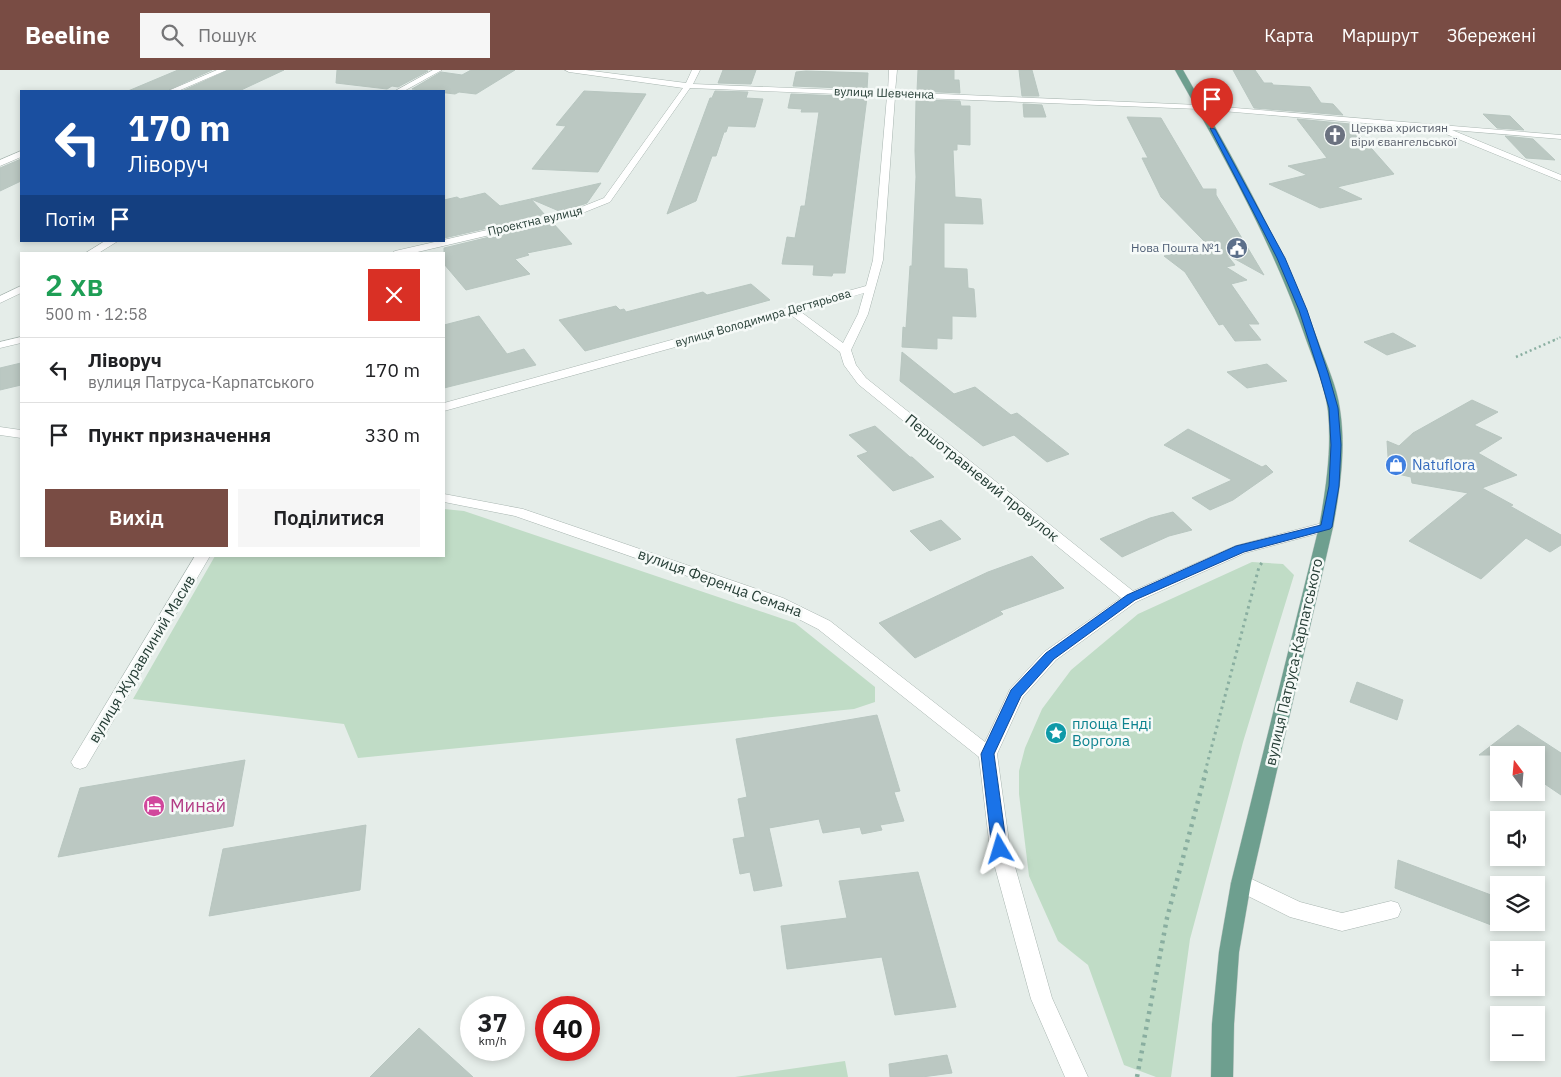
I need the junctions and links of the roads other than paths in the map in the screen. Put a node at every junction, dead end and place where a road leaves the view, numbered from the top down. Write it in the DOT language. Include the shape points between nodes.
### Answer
graph roads {
  1 [pos="223,70"];
  2 [pos="438,70"];
  3 [pos="569,70"];
  4 [pos="696,70"];
  5 [pos="893,70"];
  6 [pos="1179,70"];
  7 [pos="688,86"];
  8 [pos="174,90"];
  9 [pos="401,90"];
  10 [pos="890,93"];
  11 [pos="1200,107"];
  12 [pos="1440,127"];
  13 [pos="1561,137"];
  14 [pos="20,154"];
  15 [pos="0,163"];
  16 [pos="1561,178"];
  17 [pos="111,242"];
  18 [pos="93,252"];
  19 [pos="404,252"];
  20 [pos="871,288"];
  21 [pos="20,290"];
  22 [pos="0,300"];
  23 [pos="793,311"];
  24 [pos="20,340"];
  25 [pos="0,345"];
  26 [pos="845,350"];
  27 [pos="445,407"];
  28 [pos="0,431"];
  29 [pos="20,434"];
  30 [pos="445,498"];
  31 [pos="1326,527"];
  32 [pos="202,557"];
  33 [pos="1131,598"];
  34 [pos="988,754"];
  35 [pos="80,762"];
  36 [pos="1242,883"];
  37 [pos="1391,910"];
  38 [pos="1077,1077"];
  39 [pos="1222,1077"];
  1 -- 8 [label="street"];
  2 -- 9 [label="street"];
  3 -- 7 [label="street, вулиця Шевченка"];
  4 -- 7 [label="street, Проектна вулиця"];
  5 -- 10 [label="street, вулиця Володимира Дегтярьова"];
  6 -- 11 [label="main road, вулиця Патруса-Карпатського"];
  7 -- 10 [label="street, вулиця Шевченка"];
  7 -- 19 [label="street, Проектна вулиця" via="606,200 577,212"];
  10 -- 11 [label="street, вулиця Шевченка"];
  10 -- 20 [label="street, вулиця Володимира Дегтярьова" via="878,260"];
  11 -- 12 [label="street, вулиця Шевченка"];
  11 -- 31 [label="main road, вулиця Патруса-Карпатського" via="1281,258 1303,310 1323,373 1333,408 1336,445 1334,486"];
  12 -- 13 [label="street, вулиця Шевченка"];
  12 -- 16 [label="street"];
  14 -- 15 [label="street"];
  17 -- 18 [label="street"];
  20 -- 23 [label="street, вулиця Володимира Дегтярьова"];
  20 -- 26 [label="street" via="863,314"];
  21 -- 22 [label="street"];
  23 -- 26 [label="street, Першотравневий провулок"];
  23 -- 27 [label="street, вулиця Володимира Дегтярьова"];
  24 -- 25 [label="street"];
  26 -- 33 [label="street, Першотравневий провулок" via="850,365 862,381"];
  28 -- 29 [label="street"];
  30 -- 34 [label="street, вулиця Ференца Семана" via="518,512 805,614 824,625"];
  31 -- 33 [label="street" via="1240,549"];
  31 -- 36 [label="main road, вулиця Патруса-Карпатського"];
  32 -- 35 [label="street, вулиця Журавлиний Масив"];
  33 -- 34 [label="street" via="1050,656 1016,693"];
  34 -- 38 [label="street" via="1000,849 1042,999"];
  36 -- 37 [label="street" via="1297,910 1342,922"];
  36 -- 39 [label="main road, вулиця Патруса-Карпатського" via="1230,952"];
}
